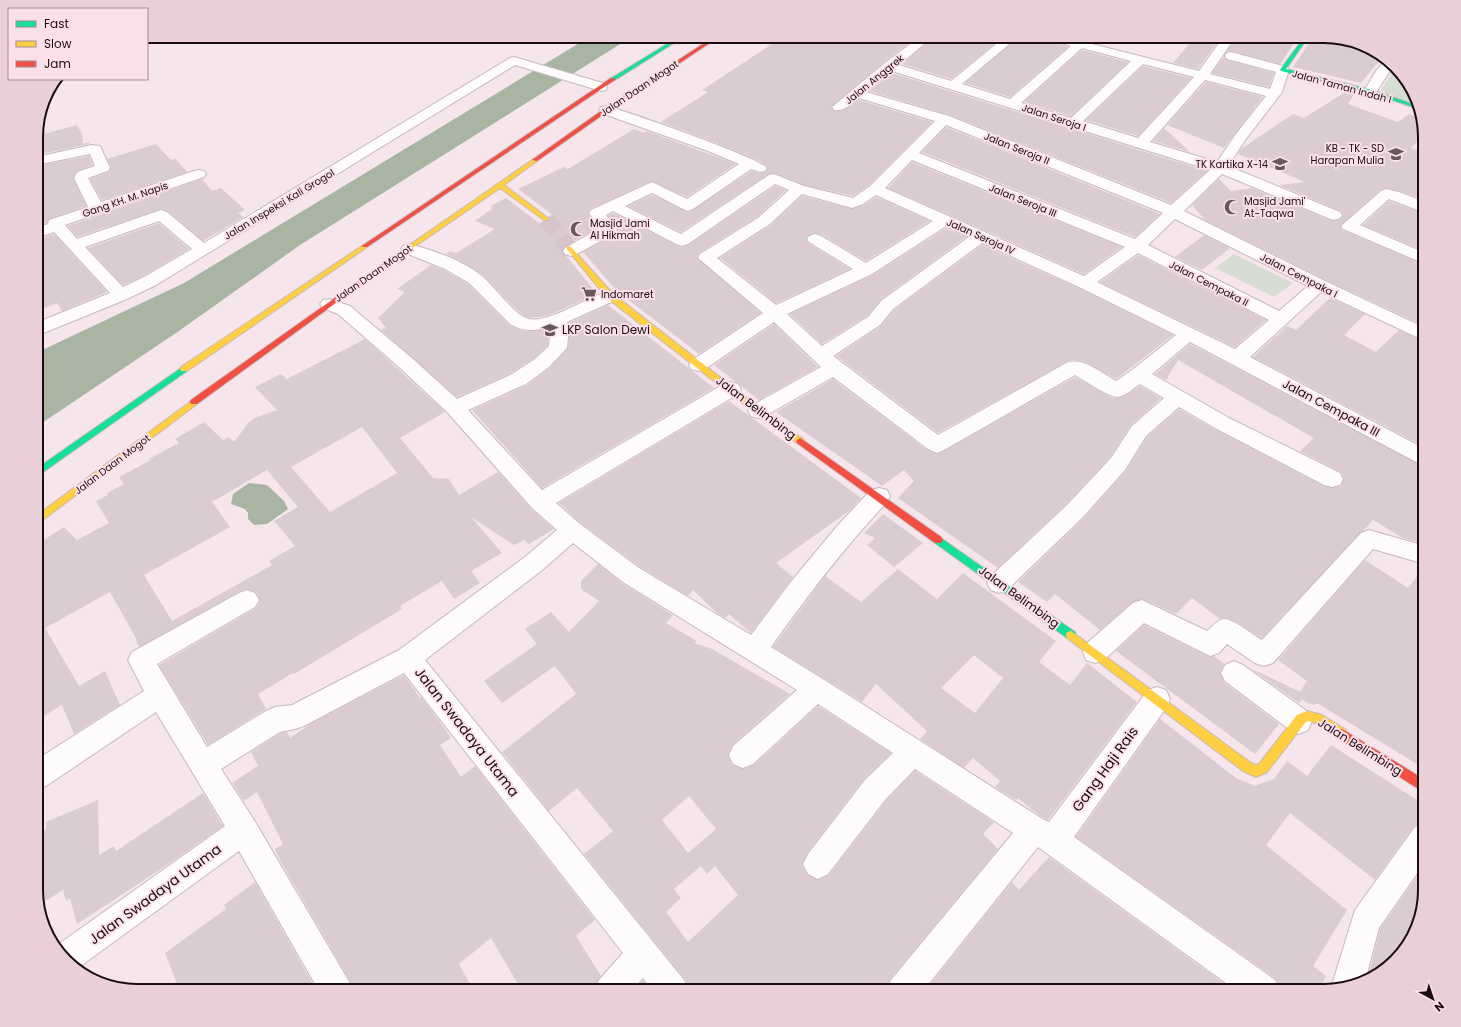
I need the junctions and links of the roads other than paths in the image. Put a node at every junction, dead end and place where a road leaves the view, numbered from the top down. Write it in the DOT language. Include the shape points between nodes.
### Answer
graph roads {
  1 [pos="671,43"];
  2 [pos="707,43"];
  3 [pos="919,43"];
  4 [pos="1005,43"];
  5 [pos="1081,43"];
  6 [pos="1093,43"];
  7 [pos="1225,43"];
  8 [pos="1302,43"];
  9 [pos="1231,56"];
  10 [pos="1141,59"];
  11 [pos="889,66"];
  12 [pos="1386,66"];
  13 [pos="1283,70"];
  14 [pos="1203,75"];
  15 [pos="954,85"];
  16 [pos="597,86"];
  17 [pos="1370,91"];
  18 [pos="857,93"];
  19 [pos="1273,94"];
  20 [pos="1012,104"];
  21 [pos="1413,106"];
  22 [pos="838,107"];
  23 [pos="606,110"];
  24 [pos="944,119"];
  25 [pos="1073,124"];
  26 [pos="1141,144"];
  27 [pos="909,154"];
  28 [pos="43,159"];
  29 [pos="750,163"];
  30 [pos="1220,168"];
  31 [pos="198,174"];
  32 [pos="774,178"];
  33 [pos="500,185"];
  34 [pos="799,189"];
  35 [pos="875,189"];
  36 [pos="1418,205"];
  37 [pos="614,206"];
  38 [pos="97,209"];
  39 [pos="1174,212"];
  40 [pos="1334,215"];
  41 [pos="546,219"];
  42 [pos="945,220"];
  43 [pos="45,227"];
  44 [pos="981,236"];
  45 [pos="815,240"];
  46 [pos="74,245"];
  47 [pos="1137,246"];
  48 [pos="409,249"];
  49 [pos="570,249"];
  50 [pos="203,250"];
  51 [pos="1418,256"];
  52 [pos="866,270"];
  53 [pos="1086,283"];
  54 [pos="1319,286"];
  55 [pos="121,295"];
  56 [pos="610,296"];
  57 [pos="329,304"];
  58 [pos="775,312"];
  59 [pos="1281,319"];
  60 [pos="554,320"];
  61 [pos="43,327"];
  62 [pos="241,328"];
  63 [pos="1418,332"];
  64 [pos="1189,334"];
  65 [pos="249,336"];
  66 [pos="263,341"];
  67 [pos="275,342"];
  68 [pos="1237,358"];
  69 [pos="194,361"];
  70 [pos="208,362"];
  71 [pos="827,362"];
  72 [pos="698,365"];
  73 [pos="1139,375"];
  74 [pos="731,389"];
  75 [pos="1177,396"];
  76 [pos="455,408"];
  77 [pos="758,411"];
  78 [pos="1418,454"];
  79 [pos="43,469"];
  80 [pos="1332,479"];
  81 [pos="879,496"];
  82 [pos="540,502"];
  83 [pos="43,516"];
  84 [pos="572,530"];
  85 [pos="1418,553"];
  86 [pos="999,583"];
  87 [pos="247,600"];
  88 [pos="754,651"];
  89 [pos="1095,652"];
  90 [pos="408,658"];
  91 [pos="1234,674"];
  92 [pos="817,689"];
  93 [pos="160,695"];
  94 [pos="1157,699"];
  95 [pos="1299,722"];
  96 [pos="913,752"];
  97 [pos="742,755"];
  98 [pos="203,765"];
  99 [pos="43,771"];
  100 [pos="1418,783"];
  101 [pos="244,830"];
  102 [pos="1044,835"];
  103 [pos="1418,847"];
  104 [pos="818,864"];
  105 [pos="643,954"];
  106 [pos="70,955"];
  107 [pos="1349,981"];
  108 [pos="333,984"];
  109 [pos="616,984"];
  110 [pos="667,984"];
  111 [pos="908,984"];
  112 [pos="1254,984"];
  1 -- 16 [label="main road, Jalan Daan Mogot"];
  2 -- 23 [label="main road, Jalan Daan Mogot"];
  3 -- 11 [label="street, Jalan Anggrek"];
  4 -- 15 [label="street"];
  5 -- 20 [label="street"];
  6 -- 10 [label="street"];
  7 -- 14 [label="street"];
  8 -- 13 [label="main road, Jalan Taman Indah I"];
  9 -- 13 [label="street"];
  10 -- 14 [label="street"];
  10 -- 25 [label="street"];
  11 -- 15 [label="street, Jalan Seroja I"];
  11 -- 18 [label="street, Jalan Anggrek"];
  12 -- 17 [label="street"];
  13 -- 17 [label="main road, Jalan Taman Indah I"];
  13 -- 19 [label="street"];
  14 -- 19 [label="street"];
  14 -- 26 [label="street"];
  15 -- 20 [label="street, Jalan Seroja I"];
  16 -- 50 [label="street, Jalan Inspeksi Kali Grogol" via="515,61"];
  16 -- 62 [label="main road, Jalan Daan Mogot"];
  17 -- 21 [label="main road, Jalan Taman Indah I"];
  18 -- 22 [label="street, Jalan Anggrek"];
  18 -- 24 [label="street, Jalan Seroja II"];
  19 -- 30 [label="street"];
  20 -- 25 [label="street, Jalan Seroja I"];
  23 -- 29 [label="street"];
  23 -- 33 [label="main road, Jalan Daan Mogot"];
  24 -- 27 [label="street"];
  24 -- 39 [label="street, Jalan Seroja II"];
  25 -- 26 [label="street, Jalan Seroja I"];
  26 -- 30 [label="street, Jalan Seroja I"];
  27 -- 35 [label="street"];
  27 -- 47 [label="street, Jalan Seroja III"];
  28 -- 38 [label="street" via="95,149 103,168 82,175 81,178"];
  29 -- 32 [label="street" via="774,175"];
  29 -- 37 [label="street" via="688,206 652,187"];
  30 -- 39 [label="street"];
  30 -- 40 [label="street, Jalan Seroja I"];
  31 -- 38 [label="street, Gang KH. M. Napis"];
  32 -- 34 [label="street"];
  32 -- 37 [label="street" via="682,241"];
  33 -- 41 [label="main road"];
  33 -- 48 [label="main road, Jalan Daan Mogot"];
  34 -- 35 [label="street" via="852,203"];
  34 -- 58 [label="street" via="764,221 706,258"];
  35 -- 42 [label="street, Jalan Seroja IV"];
  36 -- 51 [label="street" via="1386,194 1349,225"];
  37 -- 49 [label="street" via="597,213 609,230"];
  38 -- 43 [label="street, Gang KH. M. Napis"];
  39 -- 47 [label="street"];
  39 -- 54 [label="street, Jalan Cempaka I"];
  42 -- 44 [label="street, Jalan Seroja IV"];
  42 -- 52 [label="street"];
  43 -- 46 [label="street, Gang KH. M. Napis"];
  44 -- 53 [label="street, Jalan Seroja IV"];
  44 -- 71 [label="street" via="887,305 874,321"];
  45 -- 52 [label="street"];
  46 -- 50 [label="street" via="161,215"];
  46 -- 55 [label="street, Gang KH. M. Napis"];
  47 -- 53 [label="street"];
  47 -- 59 [label="street, Jalan Cempaka II"];
  48 -- 57 [label="main road, Jalan Daan Mogot"];
  48 -- 60 [label="street" via="438,259 475,279 519,322 529,325"];
  49 -- 56 [label="main road, Jalan Belimbing"];
  50 -- 55 [label="street, Jalan Inspeksi Kali Grogol"];
  52 -- 58 [label="street"];
  53 -- 64 [label="street, Jalan Cempaka III"];
  54 -- 59 [label="street"];
  54 -- 63 [label="street, Jalan Cempaka I"];
  55 -- 61 [label="street, Jalan Inspeksi Kali Grogol"];
  56 -- 60 [label="street"];
  56 -- 72 [label="main road, Jalan Belimbing"];
  57 -- 67 [label="main road, Jalan Daan Mogot"];
  57 -- 76 [label="street" via="344,310"];
  58 -- 71 [label="street"];
  58 -- 72 [label="street"];
  59 -- 68 [label="street"];
  60 -- 76 [label="street" via="560,326 558,348 542,363 519,379"];
  62 -- 65 [label="main road"];
  62 -- 69 [label="main road, Jalan Daan Mogot"];
  64 -- 68 [label="street, Jalan Cempaka III"];
  64 -- 73 [label="street"];
  66 -- 67 [label="main road"];
  67 -- 83 [label="main road, Jalan Daan Mogot" via="228,371"];
  68 -- 78 [label="street, Jalan Cempaka III"];
  69 -- 70 [label="main road"];
  69 -- 79 [label="main road, Jalan Daan Mogot"];
  71 -- 73 [label="street" via="937,445 1075,367 1117,390"];
  71 -- 77 [label="street"];
  72 -- 74 [label="main road, Jalan Belimbing"];
  73 -- 75 [label="street"];
  74 -- 77 [label="main road, Jalan Belimbing"];
  74 -- 82 [label="street"];
  75 -- 80 [label="street" via="1222,423"];
  75 -- 86 [label="street" via="1139,431 1116,467 1075,511"];
  76 -- 82 [label="street"];
  77 -- 81 [label="main road, Jalan Belimbing"];
  81 -- 86 [label="main road, Jalan Belimbing"];
  81 -- 88 [label="street" via="846,531 798,590"];
  82 -- 84 [label="street"];
  84 -- 88 [label="street" via="631,575"];
  84 -- 90 [label="street" via="527,569"];
  85 -- 89 [label="street" via="1369,539 1264,655 1225,630 1210,645 1142,610"];
  86 -- 89 [label="main road, Jalan Belimbing"];
  87 -- 93 [label="street" via="141,660"];
  88 -- 92 [label="street"];
  89 -- 94 [label="main road, Jalan Belimbing"];
  90 -- 98 [label="street, Jalan Swadaya Utama" via="295,717 275,720"];
  90 -- 105 [label="street, Jalan Swadaya Utama"];
  91 -- 95 [label="street"];
  92 -- 96 [label="street"];
  92 -- 97 [label="street"];
  93 -- 98 [label="street"];
  93 -- 99 [label="street"];
  94 -- 95 [label="main road, Jalan Belimbing" via="1247,767 1256,771 1263,768"];
  94 -- 102 [label="street, Gang Haji Rais"];
  95 -- 100 [label="main road, Jalan Belimbing" via="1307,716 1318,719"];
  96 -- 102 [label="street"];
  96 -- 104 [label="street" via="875,790"];
  98 -- 101 [label="street"];
  101 -- 106 [label="street, Jalan Swadaya Utama"];
  101 -- 108 [label="street"];
  102 -- 111 [label="street, Gang Haji Rais"];
  102 -- 112 [label="street"];
  103 -- 107 [label="street" via="1366,921"];
  105 -- 109 [label="street"];
  105 -- 110 [label="street, Jalan Swadaya Utama"];
}
